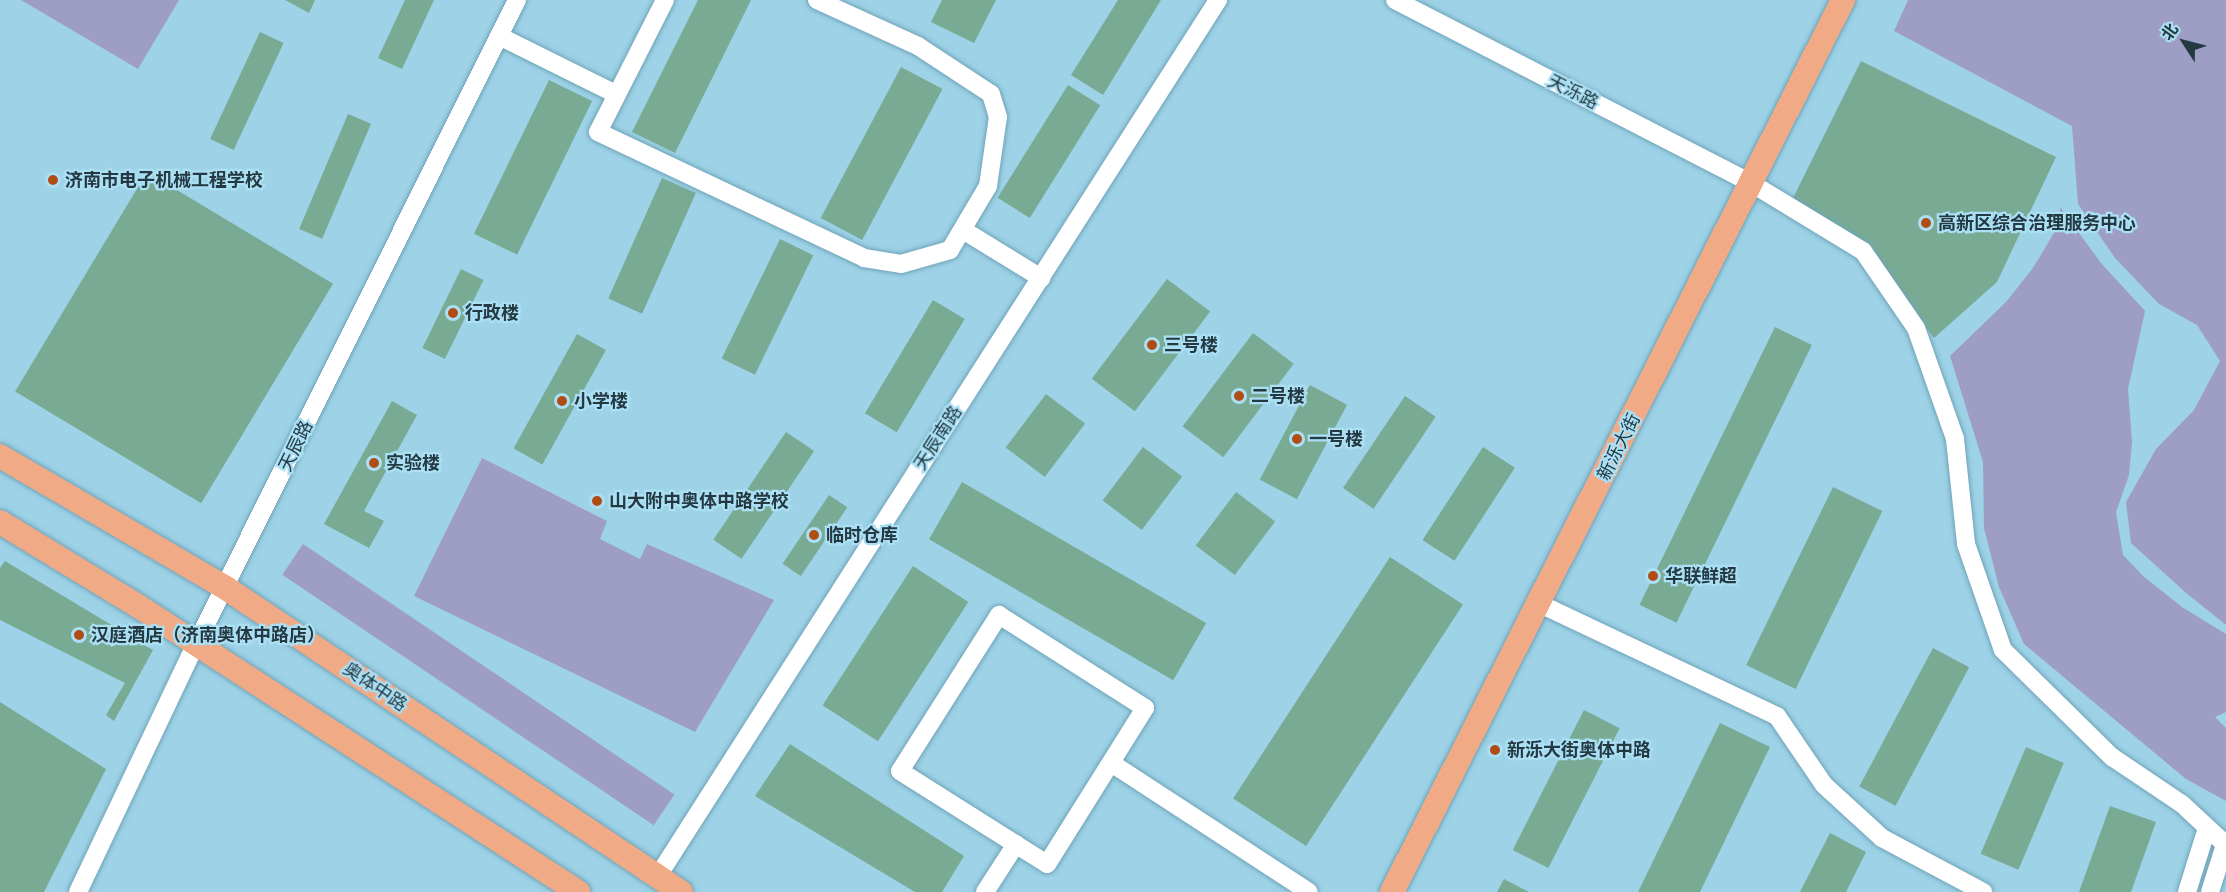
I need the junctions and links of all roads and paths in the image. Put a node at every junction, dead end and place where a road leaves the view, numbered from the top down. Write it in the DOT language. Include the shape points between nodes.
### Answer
graph roads {
  1 [pos="517,0"];
  2 [pos="665,0"];
  3 [pos="817,0"];
  4 [pos="1218,0"];
  5 [pos="1395,0"];
  6 [pos="1843,0"];
  7 [pos="499,36"];
  8 [pos="616,94"];
  9 [pos="1751,183"];
  10 [pos="963,230"];
  11 [pos="1041,278"];
  12 [pos="0,456"];
  13 [pos="0,522"];
  14 [pos="226,588"];
  15 [pos="1540,604"];
  16 [pos="196,644"];
  17 [pos="1111,763"];
  18 [pos="2207,828"];
  19 [pos="1016,844"];
  20 [pos="2225,845"];
  21 [pos="658,876"];
  22 [pos="78,892"];
  23 [pos="578,892"];
  24 [pos="681,892"];
  25 [pos="985,892"];
  26 [pos="1309,892"];
  27 [pos="1392,892"];
  28 [pos="1983,892"];
  29 [pos="2187,892"];
  30 [pos="2210,892"];
  1 -- 7 [label="street, 天辰路"];
  2 -- 8 [label="street"];
  3 -- 10 [label="street" via="918,46 991,94 998,117 988,186"];
  4 -- 11 [label="street, 天辰南路"];
  5 -- 9 [label="street, 天泺路"];
  6 -- 9 [label="main road, 新泺大街"];
  7 -- 8 [label="street"];
  7 -- 14 [label="street, 天辰路"];
  8 -- 10 [label="street" via="598,132 864,258 901,264 950,250"];
  9 -- 15 [label="main road, 新泺大街"];
  9 -- 18 [label="street, 天泺路" via="1863,251 1916,327 1955,439 1966,544 2003,650 2112,757 2182,804"];
  10 -- 11 [label="street"];
  11 -- 21 [label="street, 天辰南路"];
  12 -- 14 [label="main road, 奥体中路"];
  13 -- 16 [label="main road"];
  14 -- 16 [label="street, 天辰路"];
  14 -- 21 [label="main road, 奥体中路"];
  15 -- 27 [label="main road, 新泺大街"];
  15 -- 28 [label="street" via="1777,716 1824,785 1882,838"];
  16 -- 22 [label="street, 天辰路"];
  16 -- 23 [label="main road"];
  17 -- 19 [label="street" via="1047,864"];
  17 -- 19 [label="street" via="1145,708 999,615 900,771"];
  17 -- 26 [label="street"];
  18 -- 20 [label="street, 天泺路"];
  18 -- 29 [label="street"];
  19 -- 25 [label="street"];
  20 -- 30 [label="street"];
  21 -- 24 [label="main road, 奥体中路"];
}
